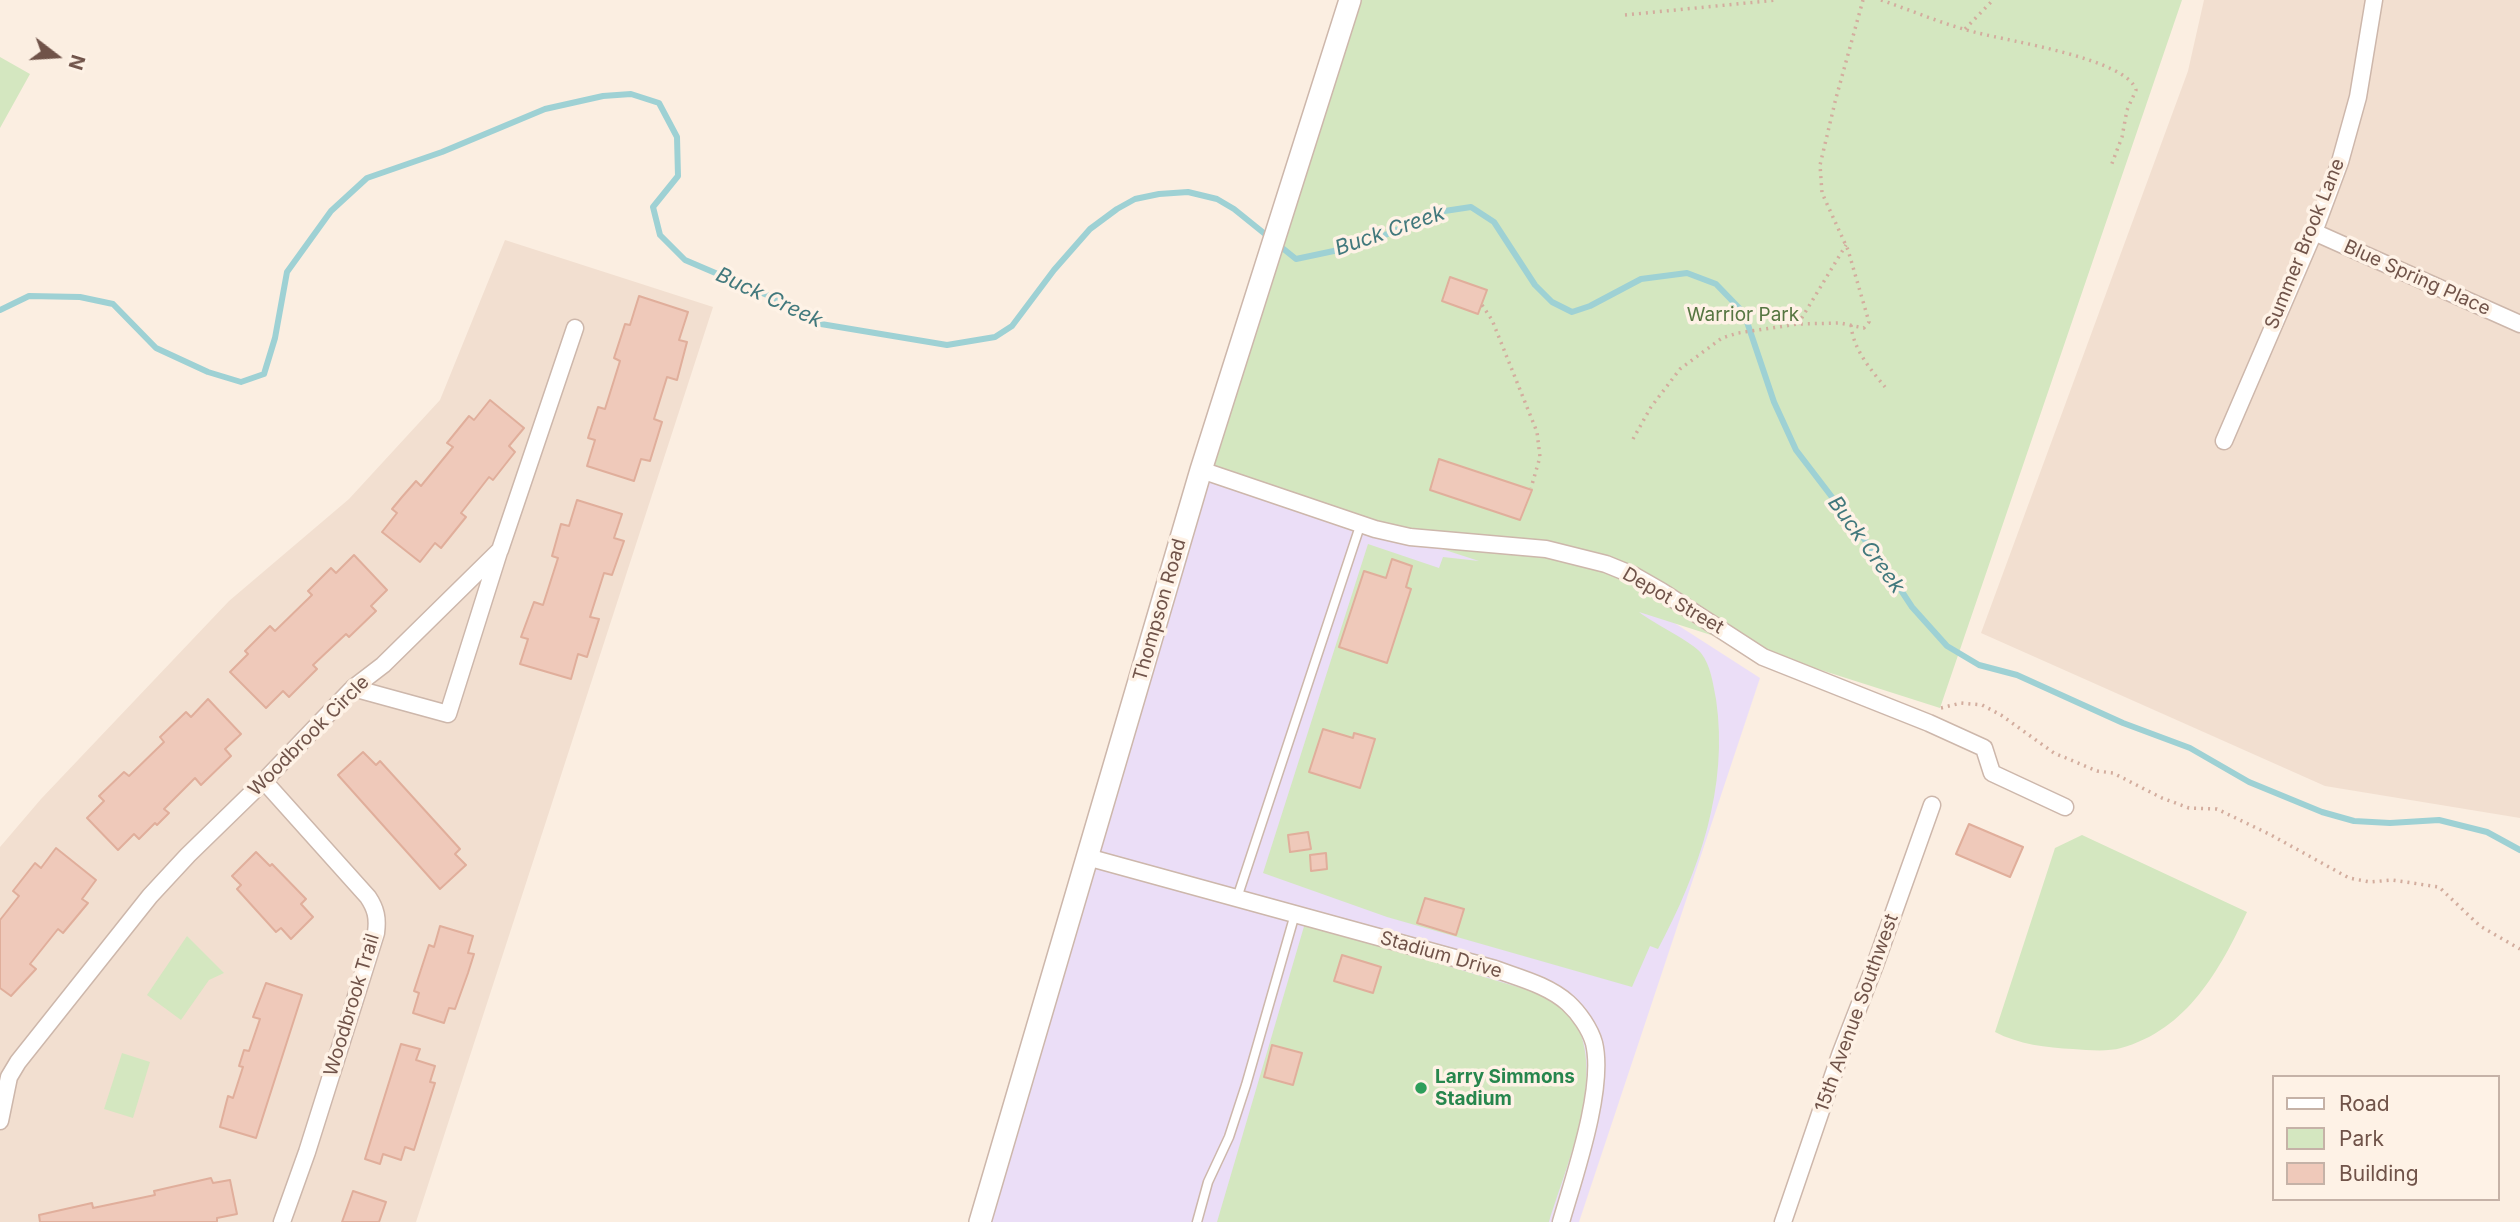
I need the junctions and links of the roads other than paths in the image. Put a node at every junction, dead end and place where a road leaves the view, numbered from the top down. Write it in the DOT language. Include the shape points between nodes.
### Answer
graph roads {
  1 [pos="1350,0"];
  2 [pos="2374,0"];
  3 [pos="2314,232"];
  4 [pos="2520,324"];
  5 [pos="575,328"];
  6 [pos="2224,441"];
  7 [pos="1201,471"];
  8 [pos="1361,523"];
  9 [pos="500,550"];
  10 [pos="353,688"];
  11 [pos="264,782"];
  12 [pos="1932,805"];
  13 [pos="2065,807"];
  14 [pos="1087,857"];
  15 [pos="1237,898"];
  16 [pos="1295,914"];
  17 [pos="0,1121"];
  18 [pos="282,1222"];
  19 [pos="980,1222"];
  20 [pos="1197,1222"];
  21 [pos="1561,1222"];
  22 [pos="1783,1222"];
  1 -- 7 [label="street, Thompson Road"];
  2 -- 3 [label="street, Summer Brook Lane" via="2358,97"];
  3 -- 4 [label="street, Blue Spring Place"];
  3 -- 6 [label="street, Summer Brook Lane"];
  5 -- 9 [label="street, Woodbrook Circle"];
  7 -- 8 [label="street, Depot Street"];
  7 -- 14 [label="street, Thompson Road"];
  8 -- 13 [label="street, Depot Street" via="1410,537 1546,549 1615,567 1763,657 1984,748 1992,773"];
  8 -- 15 [label="lane"];
  9 -- 10 [label="street, Woodbrook Circle" via="383,665"];
  9 -- 10 [label="street" via="449,714"];
  10 -- 11 [label="street, Woodbrook Circle"];
  11 -- 17 [label="street, Woodbrook Circle" via="150,896 53,1015 9,1077"];
  11 -- 18 [label="street, Woodbrook Trail" via="368,897 378,920"];
  12 -- 22 [label="street, 15th Avenue Southwest"];
  14 -- 15 [label="street, Stadium Drive"];
  14 -- 19 [label="street, Thompson Road"];
  15 -- 16 [label="street, Stadium Drive"];
  16 -- 20 [label="lane" via="1246,1085"];
  16 -- 21 [label="street, Stadium Drive" via="1522,979 1547,989 1578,1014 1594,1043 1593,1095"];
}
